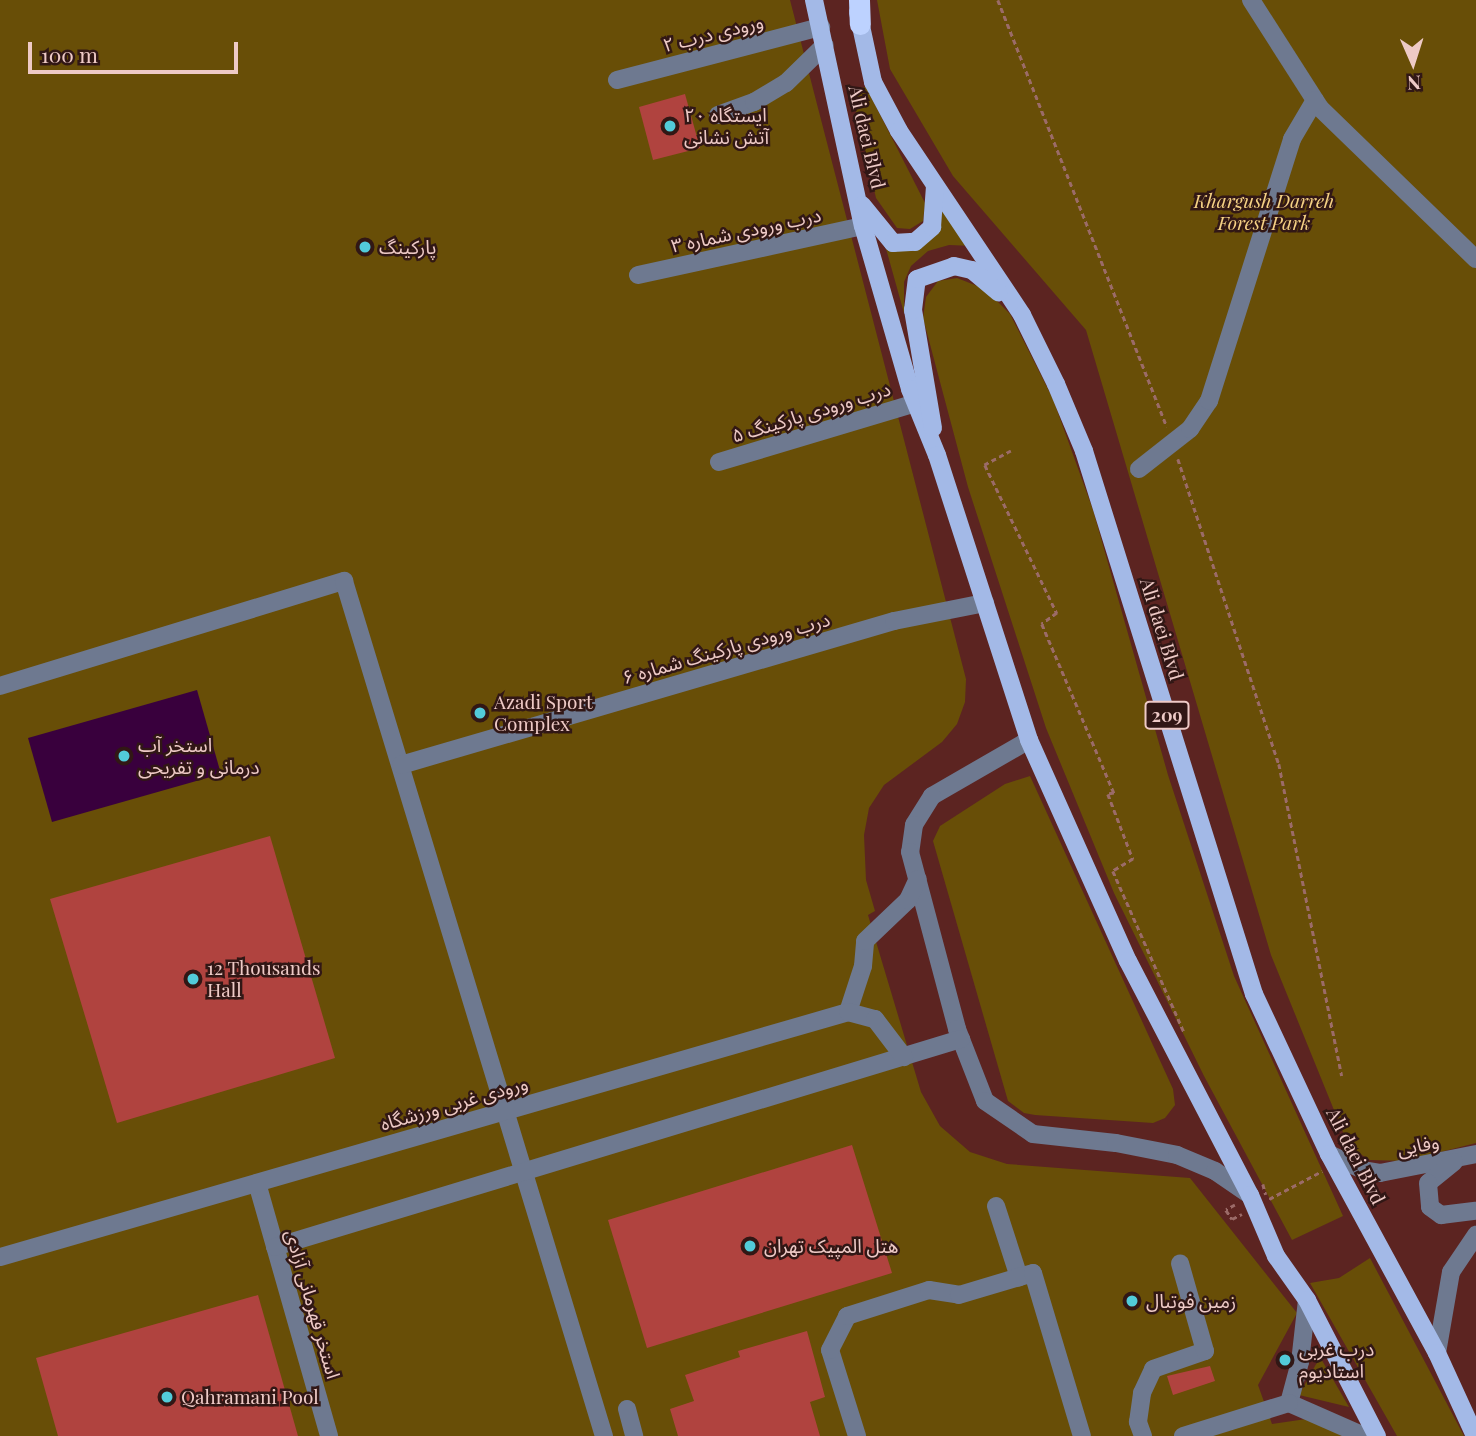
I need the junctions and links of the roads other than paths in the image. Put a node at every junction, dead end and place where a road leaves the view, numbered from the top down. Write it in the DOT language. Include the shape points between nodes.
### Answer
graph roads {
  1 [pos="814,0"];
  2 [pos="857,0"];
  3 [pos="1251,0"];
  4 [pos="860,24"];
  5 [pos="823,36"];
  6 [pos="617,80"];
  7 [pos="1315,100"];
  8 [pos="718,115"];
  9 [pos="935,185"];
  10 [pos="860,202"];
  11 [pos="863,226"];
  12 [pos="1476,259"];
  13 [pos="638,275"];
  14 [pos="1022,315"];
  15 [pos="916,403"];
  16 [pos="937,454"];
  17 [pos="719,462"];
  18 [pos="1139,469"];
  19 [pos="985,603"];
  20 [pos="0,686"];
  21 [pos="1029,740"];
  22 [pos="401,765"];
  23 [pos="918,879"];
  24 [pos="848,1012"];
  25 [pos="961,1039"];
  26 [pos="904,1057"];
  27 [pos="505,1111"];
  28 [pos="1476,1154"];
  29 [pos="1457,1159"];
  30 [pos="1333,1161"];
  31 [pos="523,1172"];
  32 [pos="257,1183"];
  33 [pos="1255,1199"];
  34 [pos="996,1206"];
  35 [pos="1476,1211"];
  36 [pos="1476,1236"];
  37 [pos="275,1247"];
  38 [pos="0,1256"];
  39 [pos="1180,1263"];
  40 [pos="1019,1277"];
  41 [pos="1307,1300"];
  42 [pos="1437,1353"];
  43 [pos="1289,1403"];
  44 [pos="626,1409"];
  45 [pos="1192,1435"];
  46 [pos="329,1436"];
  47 [pos="604,1436"];
  48 [pos="634,1436"];
  49 [pos="857,1436"];
  50 [pos="1082,1436"];
  51 [pos="1143,1436"];
  52 [pos="1364,1436"];
  53 [pos="1377,1436"];
  54 [pos="1475,1436"];
  1 -- 5 [label="main road, Ali daei Blvd"];
  2 -- 4 [label="highway"];
  3 -- 7 [label="street"];
  4 -- 9 [label="main road, Ali daei Blvd / 209" via="873,82"];
  5 -- 6 [label="street, ورودی درب ۲"];
  5 -- 8 [label="street" via="786,83 754,103"];
  5 -- 10 [label="main road, Ali daei Blvd"];
  7 -- 12 [label="street"];
  7 -- 18 [label="street" via="1292,139 1209,401 1190,429"];
  9 -- 10 [label="main road" via="932,227 915,242 893,243"];
  9 -- 14 [label="main road, Ali daei Blvd / 209"];
  10 -- 11 [label="main road, Ali daei Blvd"];
  11 -- 13 [label="street, درب ورودی شماره ۳"];
  11 -- 15 [label="main road, Ali daei Blvd"];
  14 -- 16 [label="main road" via="972,270 954,266 917,279 913,310"];
  14 -- 30 [label="main road, Ali daei Blvd / 209" via="1084,451 1254,994"];
  15 -- 16 [label="main road, Ali daei Blvd"];
  15 -- 17 [label="street, درب ورودی پارکینگ ۵"];
  16 -- 19 [label="main road, Ali daei Blvd"];
  19 -- 21 [label="main road, Ali daei Blvd"];
  19 -- 22 [label="street, درب ورودی پارکینگ شماره ۶" via="894,621"];
  20 -- 22 [label="street" via="344,581"];
  21 -- 23 [label="street" via="932,796 914,825 910,852"];
  21 -- 33 [label="main road, Ali daei Blvd" via="1128,961"];
  22 -- 27 [label="street"];
  23 -- 24 [label="street" via="908,900 864,941 863,966"];
  23 -- 25 [label="street"];
  24 -- 26 [label="street" via="875,1018"];
  24 -- 27 [label="street, ورودی غربی ورزشگاه"];
  25 -- 26 [label="street"];
  25 -- 33 [label="street" via="985,1101 1033,1135 1177,1155 1215,1171"];
  26 -- 31 [label="street"];
  27 -- 31 [label="street"];
  27 -- 32 [label="street, ورودی غربی ورزشگاه"];
  28 -- 29 [label="street, وفایی"];
  29 -- 30 [label="street, وفایی" via="1380,1172"];
  29 -- 35 [label="street" via="1428,1183 1430,1207 1441,1215"];
  30 -- 42 [label="main road, Ali daei Blvd / 209"];
  31 -- 37 [label="street"];
  31 -- 47 [label="street"];
  32 -- 37 [label="street, استخر قهرمانی آزادی"];
  32 -- 38 [label="street, ورودی غربی ورزشگاه"];
  33 -- 41 [label="main road, Ali daei Blvd" via="1276,1256"];
  34 -- 40 [label="street"];
  36 -- 42 [label="street" via="1451,1272"];
  37 -- 46 [label="street, استخر قهرمانی آزادی"];
  39 -- 51 [label="street" via="1205,1350 1153,1369 1142,1393 1138,1422"];
  40 -- 49 [label="street" via="959,1295 929,1290 847,1316 830,1350"];
  40 -- 50 [label="street" via="1033,1273"];
  41 -- 43 [label="street" via="1300,1362"];
  41 -- 53 [label="main road, Ali daei Blvd"];
  42 -- 54 [label="main road, Ali daei Blvd / 209"];
  43 -- 45 [label="street"];
  43 -- 52 [label="street"];
  44 -- 48 [label="street"];
}
